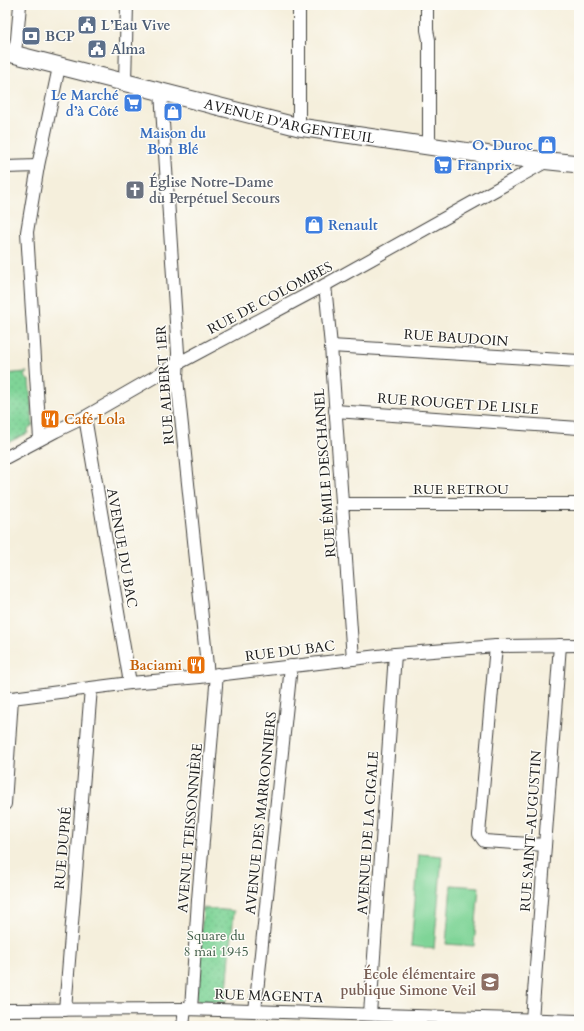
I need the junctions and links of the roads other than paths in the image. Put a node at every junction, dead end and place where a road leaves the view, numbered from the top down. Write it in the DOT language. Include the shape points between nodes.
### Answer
graph roads {
  1 [pos="20,5"];
  2 [pos="127,5"];
  3 [pos="299,5"];
  4 [pos="427,5"];
  5 [pos="10,53"];
  6 [pos="59,66"];
  7 [pos="125,82"];
  8 [pos="161,92"];
  9 [pos="299,127"];
  10 [pos="429,146"];
  11 [pos="547,161"];
  12 [pos="579,164"];
  13 [pos="38,166"];
  14 [pos="5,167"];
  15 [pos="325,285"];
  16 [pos="331,346"];
  17 [pos="579,361"];
  18 [pos="177,364"];
  19 [pos="335,411"];
  20 [pos="85,417"];
  21 [pos="579,428"];
  22 [pos="40,439"];
  23 [pos="5,458"];
  24 [pos="343,504"];
  25 [pos="579,504"];
  26 [pos="560,645"];
  27 [pos="579,645"];
  28 [pos="496,646"];
  29 [pos="395,654"];
  30 [pos="353,659"];
  31 [pos="291,666"];
  32 [pos="213,675"];
  33 [pos="130,683"];
  34 [pos="91,688"];
  35 [pos="8,697"];
  36 [pos="5,804"];
  37 [pos="545,845"];
  38 [pos="188,1009"];
  39 [pos="5,1010"];
  40 [pos="65,1010"];
  41 [pos="255,1011"];
  42 [pos="370,1014"];
  43 [pos="532,1020"];
  44 [pos="579,1020"];
  45 [pos="417,1021"];
  46 [pos="183,1026"];
  1 -- 5 [label="street" via="17,39"];
  2 -- 7 [label="street"];
  3 -- 9 [label="street"];
  4 -- 10 [label="street"];
  5 -- 6 [label="main road, AVENUE D'ARGENTEUIL"];
  6 -- 7 [label="main road, AVENUE D'ARGENTEUIL"];
  6 -- 13 [label="street"];
  7 -- 8 [label="main road, AVENUE D'ARGENTEUIL"];
  8 -- 9 [label="main road, AVENUE D'ARGENTEUIL"];
  8 -- 18 [label="street, RUE ALBERT 1ER"];
  9 -- 10 [label="main road, AVENUE D'ARGENTEUIL"];
  10 -- 11 [label="main road, AVENUE D'ARGENTEUIL"];
  11 -- 12 [label="main road, AVENUE D'ARGENTEUIL"];
  11 -- 15 [label="street, RUE DE COLOMBES"];
  13 -- 14 [label="street"];
  13 -- 22 [label="street" via="27,232"];
  15 -- 16 [label="street, RUE ÉMILE DESCHANEL"];
  15 -- 18 [label="street, RUE DE COLOMBES"];
  16 -- 17 [label="street, RUE BAUDOIN"];
  16 -- 19 [label="street, RUE ÉMILE DESCHANEL"];
  18 -- 20 [label="street, RUE DE COLOMBES"];
  18 -- 32 [label="street, RUE ALBERT 1ER"];
  19 -- 21 [label="street, RUE ROUGET DE LISLE"];
  19 -- 24 [label="street, RUE ÉMILE DESCHANEL"];
  20 -- 22 [label="street, RUE DE COLOMBES"];
  20 -- 33 [label="street, AVENUE DU BAC"];
  22 -- 23 [label="street, RUE DE COLOMBES"];
  24 -- 25 [label="street, RUE RETROU"];
  24 -- 30 [label="street, RUE ÉMILE DESCHANEL"];
  26 -- 27 [label="street, RUE DU BAC"];
  26 -- 28 [label="street, RUE DU BAC"];
  26 -- 37 [label="street, RUE SAINT-AUGUSTIN"];
  28 -- 29 [label="street, RUE DU BAC"];
  28 -- 37 [label="street" via="479,834 484,841"];
  29 -- 30 [label="street, RUE DU BAC"];
  29 -- 42 [label="street, AVENUE DE LA CIGALE"];
  30 -- 31 [label="street, RUE DU BAC"];
  31 -- 32 [label="street, RUE DU BAC"];
  31 -- 41 [label="street, AVENUE DES MARRONNIERS"];
  32 -- 33 [label="street, RUE DU BAC"];
  32 -- 38 [label="street, AVENUE TEISSONNIÈRE"];
  33 -- 34 [label="street, RUE DU BAC"];
  34 -- 35 [label="street, RUE DU BAC"];
  34 -- 40 [label="street, RUE DUPRÉ"];
  35 -- 36 [label="street"];
  37 -- 43 [label="street, RUE SAINT-AUGUSTIN"];
  38 -- 40 [label="street, RUE MAGENTA"];
  38 -- 41 [label="street, RUE MAGENTA"];
  38 -- 46 [label="street, AVENUE TEISSONNIÈRE"];
  39 -- 40 [label="street, RUE MAGENTA"];
  41 -- 42 [label="street, RUE MAGENTA"];
  42 -- 45 [label="street, RUE MAGENTA"];
  43 -- 44 [label="street, RUE MAGENTA"];
  43 -- 45 [label="street, RUE MAGENTA"];
}
